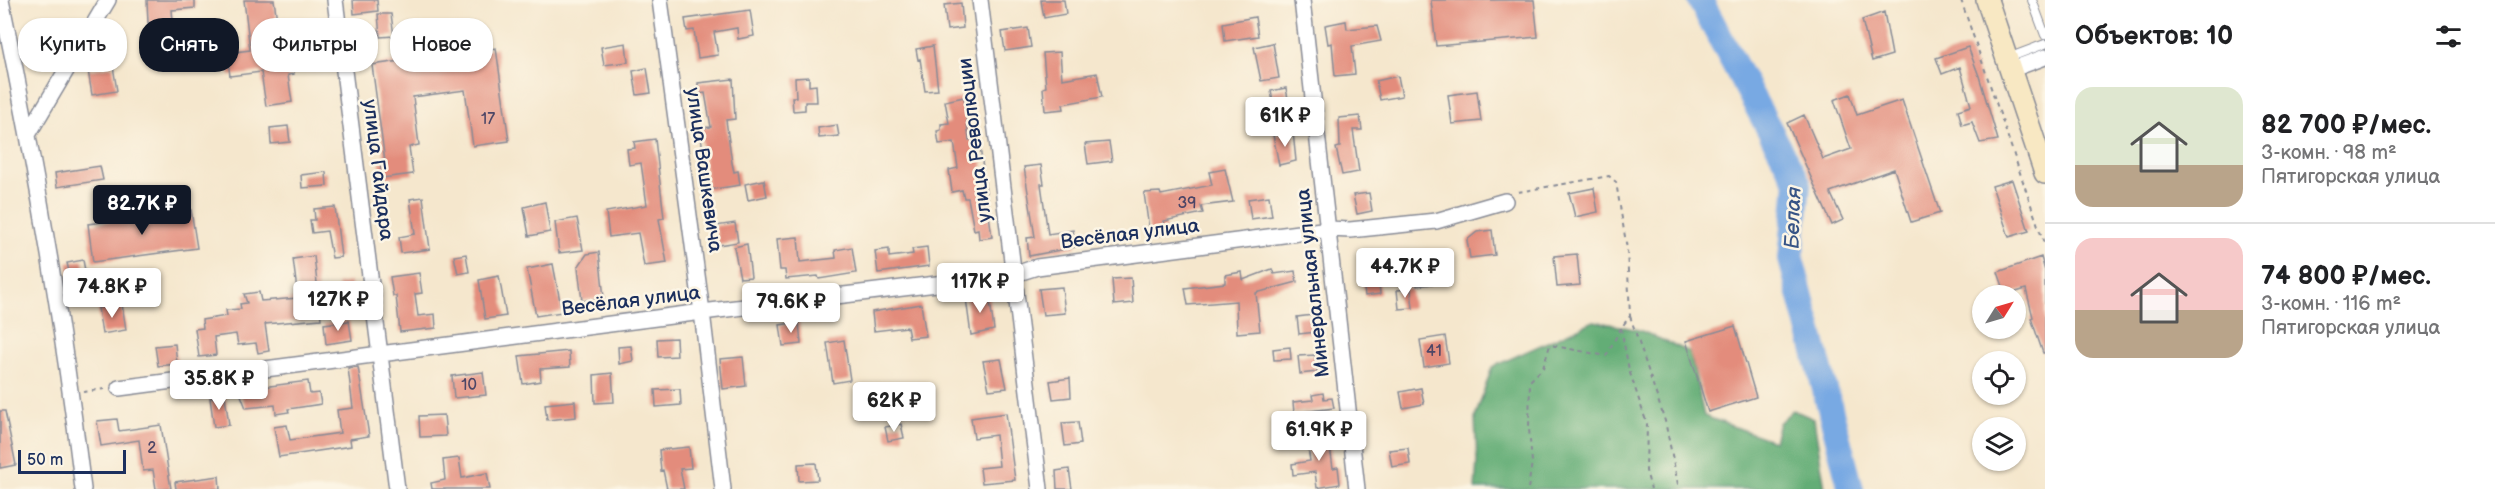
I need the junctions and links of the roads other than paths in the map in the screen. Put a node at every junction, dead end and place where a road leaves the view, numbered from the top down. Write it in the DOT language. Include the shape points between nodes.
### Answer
graph roads {
  1 [pos="1,0"];
  2 [pos="108,0"];
  3 [pos="335,0"];
  4 [pos="660,0"];
  5 [pos="980,0"];
  6 [pos="1302,0"];
  7 [pos="1987,0"];
  8 [pos="2032,0"];
  9 [pos="2045,35"];
  10 [pos="2045,44"];
  11 [pos="2045,57"];
  12 [pos="2008,64"];
  13 [pos="29,133"];
  14 [pos="2045,173"];
  15 [pos="1505,201"];
  16 [pos="1329,229"];
  17 [pos="1012,275"];
  18 [pos="702,312"];
  19 [pos="381,355"];
  20 [pos="119,387"];
  21 [pos="83,489"];
  22 [pos="397,489"];
  23 [pos="723,489"];
  24 [pos="1040,489"];
  25 [pos="1357,489"];
  1 -- 13 [label="street"];
  2 -- 13 [label="street"];
  3 -- 19 [label="street, улица Гайдара"];
  4 -- 18 [label="street, улица Вашкевича"];
  5 -- 17 [label="street, улица Революции"];
  6 -- 16 [label="street, Минеральная улица"];
  7 -- 12 [label="street"];
  8 -- 9 [label="lane"];
  10 -- 12 [label="lane"];
  11 -- 12 [label="street"];
  12 -- 14 [label="street"];
  13 -- 21 [label="street"];
  15 -- 16 [label="street, Весёлая улица" via="1437,221"];
  16 -- 17 [label="street, Весёлая улица" via="1037,267"];
  16 -- 25 [label="street, Минеральная улица"];
  17 -- 18 [label="street, Весёлая улица"];
  17 -- 24 [label="street, улица Революции"];
  18 -- 19 [label="street, Весёлая улица"];
  18 -- 23 [label="street, улица Вашкевича"];
  19 -- 20 [label="street, Весёлая улица"];
  19 -- 22 [label="street, улица Гайдара"];
}
